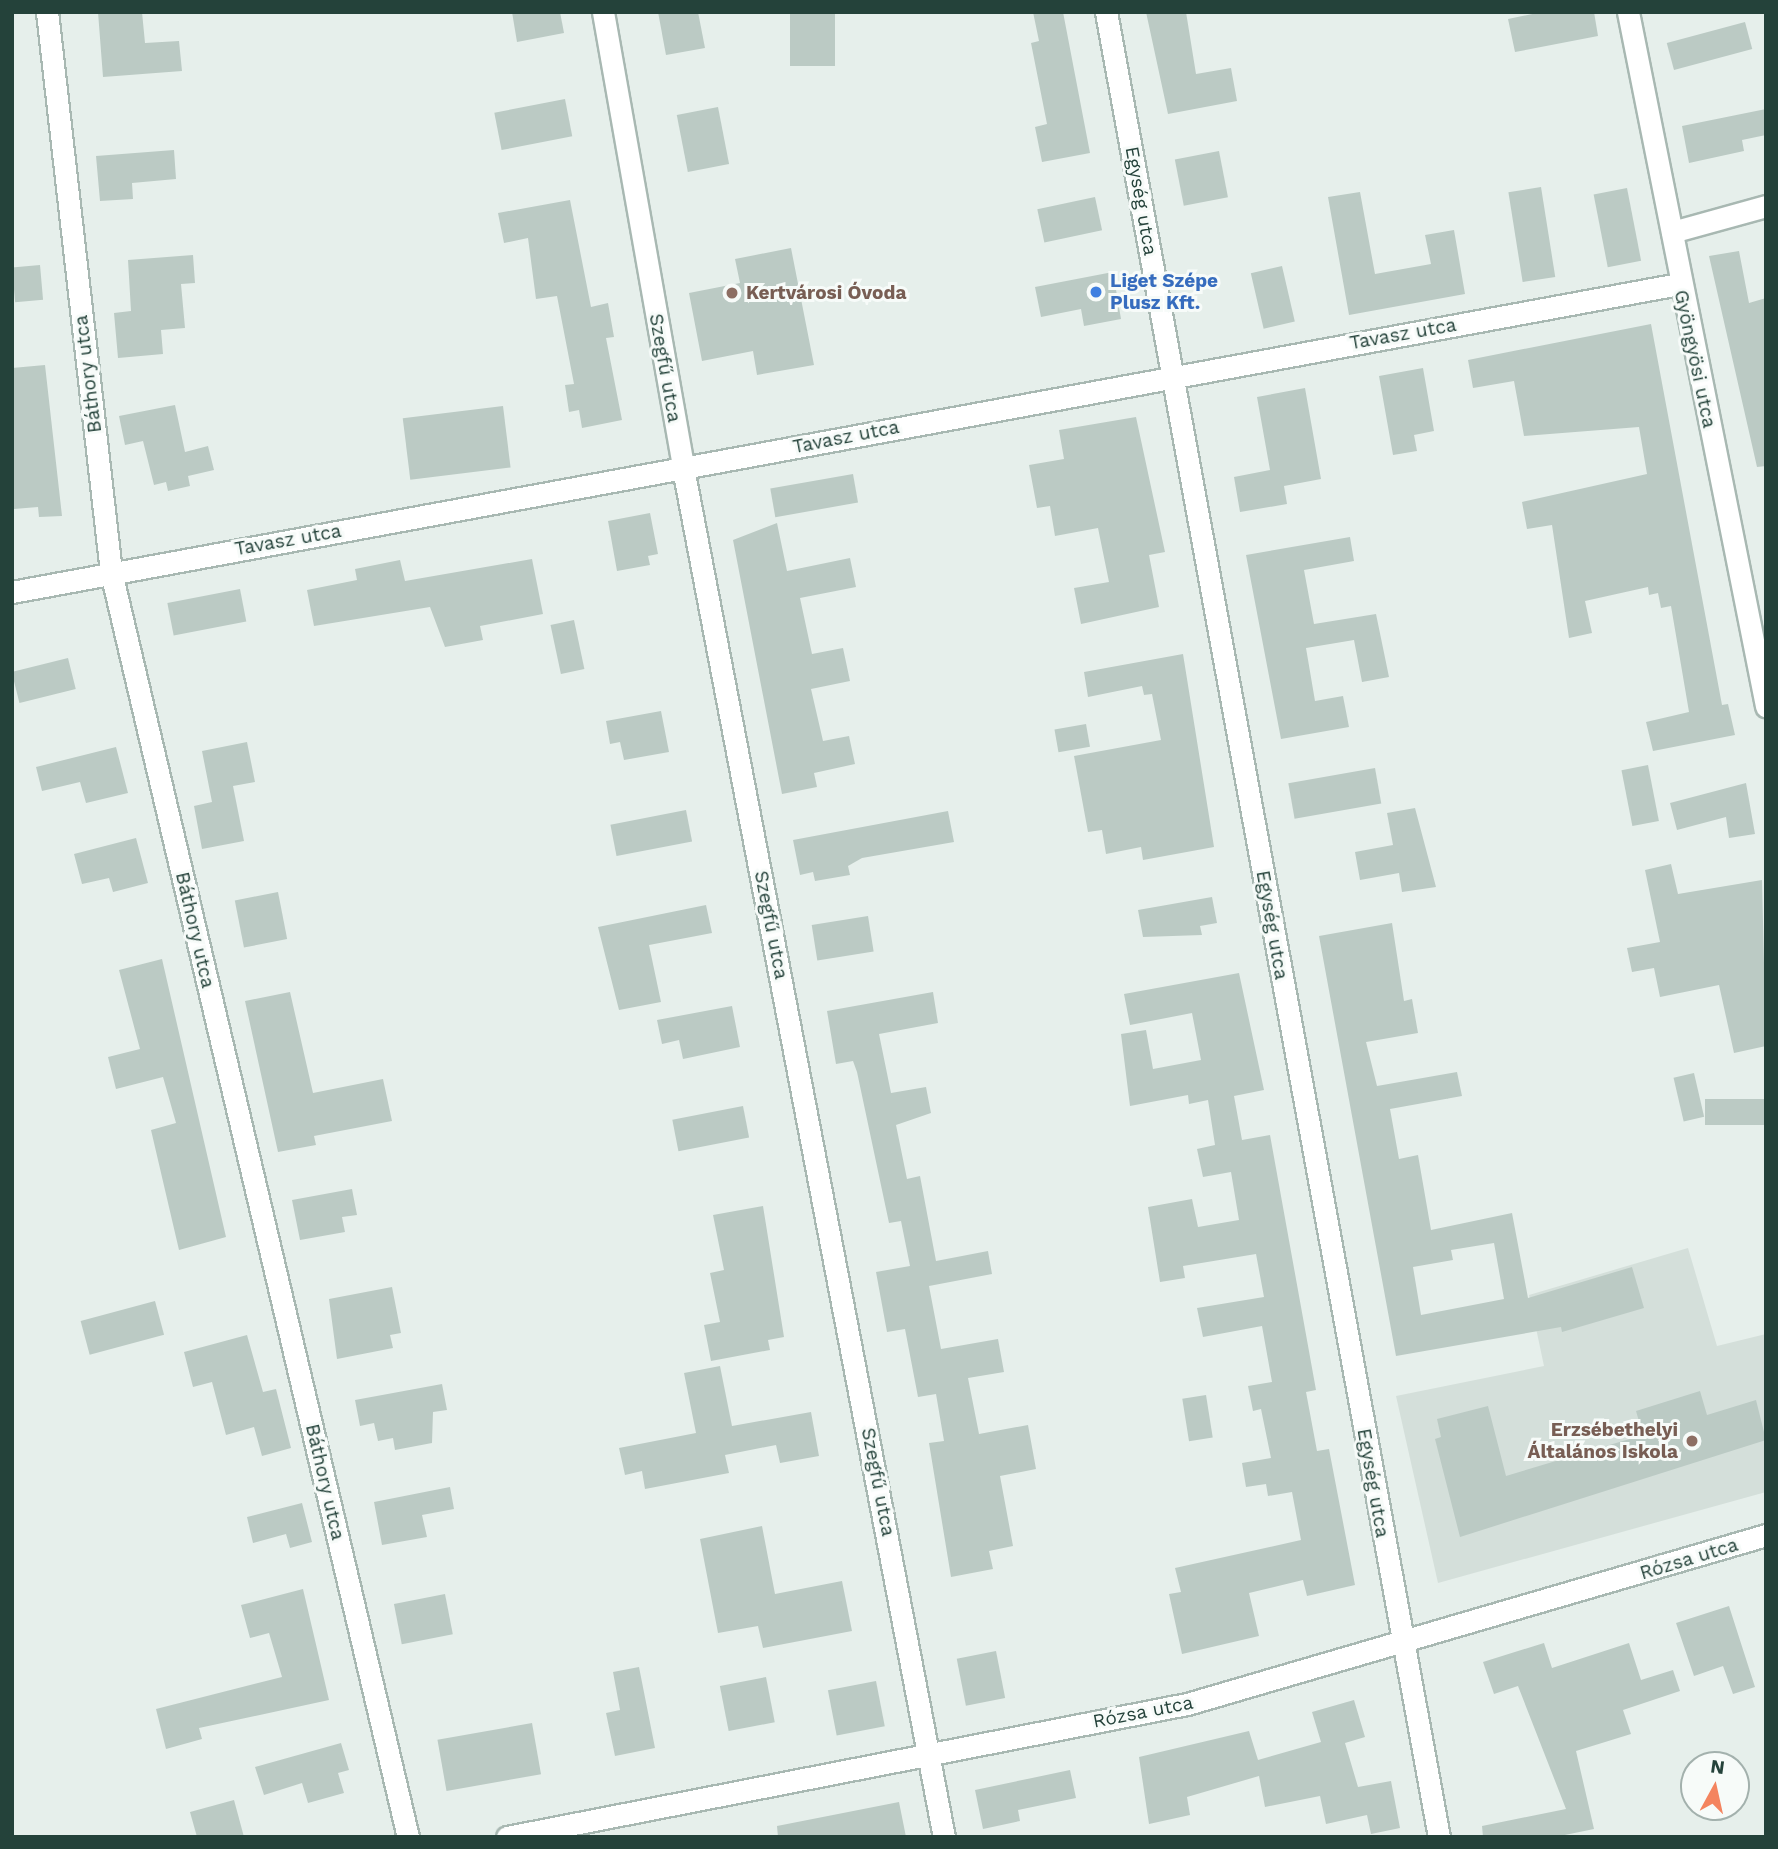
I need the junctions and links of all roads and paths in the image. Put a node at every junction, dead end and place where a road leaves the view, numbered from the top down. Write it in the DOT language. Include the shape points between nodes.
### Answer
graph roads {
  1 [pos="47,12"];
  2 [pos="603,12"];
  3 [pos="1106,12"];
  4 [pos="1628,12"];
  5 [pos="1766,206"];
  6 [pos="1672,232"];
  7 [pos="1679,284"];
  8 [pos="1173,375"];
  9 [pos="683,468"];
  10 [pos="111,572"];
  11 [pos="12,592"];
  12 [pos="1766,706"];
  13 [pos="1766,1535"];
  14 [pos="1403,1645"];
  15 [pos="931,1753"];
  16 [pos="408,1837"];
  17 [pos="507,1837"];
  18 [pos="944,1837"];
  19 [pos="1439,1837"];
  1 -- 10 [label="street, Báthory utca"];
  2 -- 9 [label="street, Szegfű utca"];
  3 -- 8 [label="street, Egység utca"];
  4 -- 6 [label="street, Gyöngyösi utca"];
  5 -- 6 [label="street"];
  6 -- 7 [label="street, Gyöngyösi utca"];
  7 -- 8 [label="street, Tavasz utca"];
  7 -- 12 [label="street, Gyöngyösi utca"];
  8 -- 9 [label="street, Tavasz utca"];
  8 -- 14 [label="street, Egység utca"];
  9 -- 10 [label="street, Tavasz utca"];
  9 -- 15 [label="street, Szegfű utca"];
  10 -- 11 [label="street, Tavasz utca"];
  10 -- 16 [label="street, Báthory utca"];
  13 -- 14 [label="street, Rózsa utca"];
  14 -- 15 [label="street, Rózsa utca" via="1186,1704"];
  14 -- 19 [label="street, Egység utca"];
  15 -- 17 [label="street, Rózsa utca"];
  15 -- 18 [label="street, Szegfű utca"];
}
